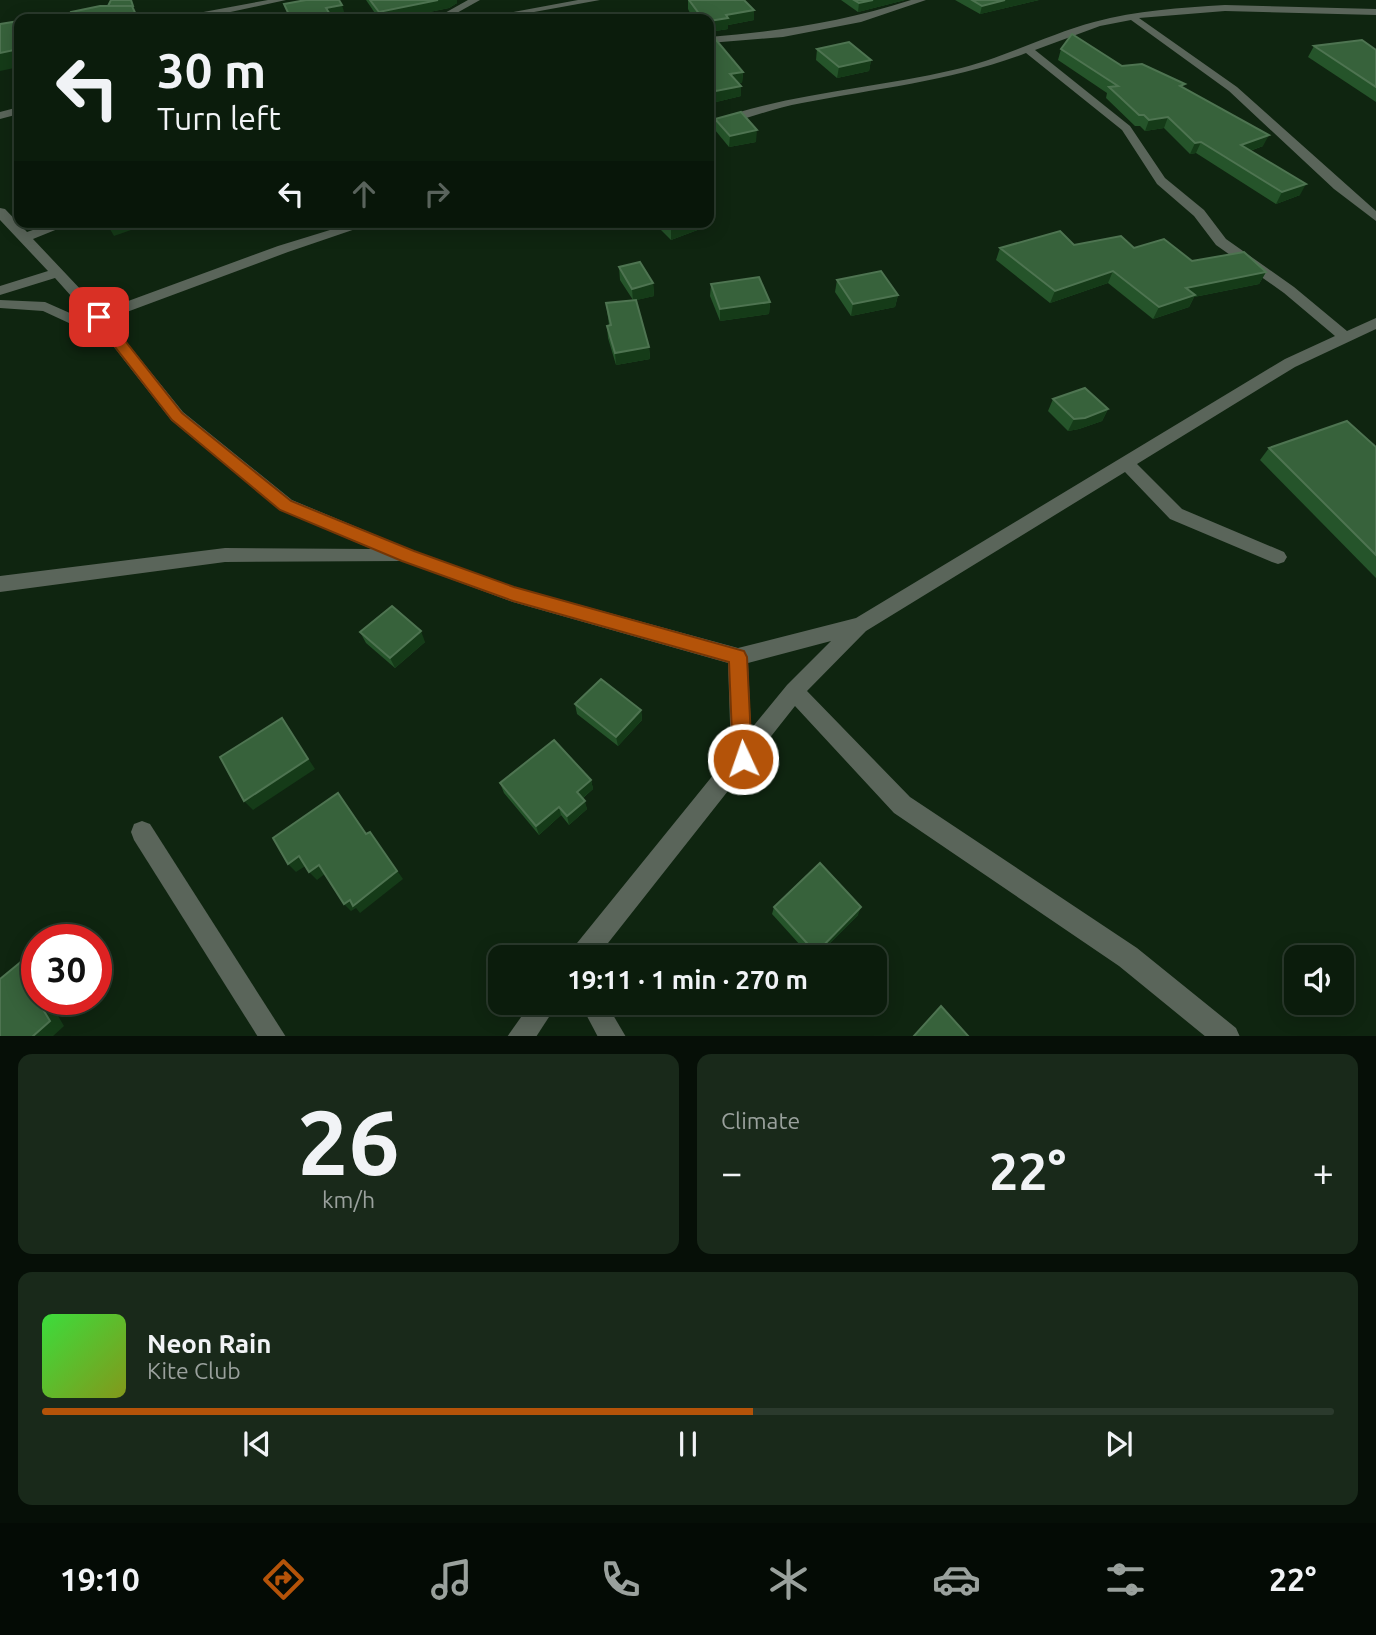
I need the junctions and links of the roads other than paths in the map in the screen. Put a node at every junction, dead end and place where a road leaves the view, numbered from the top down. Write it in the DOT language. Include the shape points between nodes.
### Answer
graph roads {
  1 [pos="281,0"];
  2 [pos="475,0"];
  3 [pos="595,0"];
  4 [pos="921,0"];
  5 [pos="1184,0"];
  6 [pos="1345,0"];
  7 [pos="1199,10"];
  8 [pos="1376,11"];
  9 [pos="211,14"];
  10 [pos="448,14"];
  11 [pos="510,14"];
  12 [pos="1134,17"];
  13 [pos="714,40"];
  14 [pos="1029,50"];
  15 [pos="714,124"];
  16 [pos="0,212"];
  17 [pos="1376,217"];
  18 [pos="14,225"];
  19 [pos="17,228"];
  20 [pos="52,228"];
  21 [pos="351,228"];
  22 [pos="26,237"];
  23 [pos="56,273"];
  24 [pos="0,291"];
  25 [pos="0,304"];
  26 [pos="99,317"];
  27 [pos="1376,323"];
  28 [pos="114,338"];
  29 [pos="1346,338"];
  30 [pos="1126,463"];
  31 [pos="408,556"];
  32 [pos="1278,557"];
  33 [pos="0,584"];
  34 [pos="861,625"];
  35 [pos="738,657"];
  36 [pos="794,691"];
  37 [pos="743,759"];
  38 [pos="142,832"];
  39 [pos="592,945"];
  40 [pos="537,1015"];
  41 [pos="599,1015"];
  42 [pos="272,1036"];
  43 [pos="521,1036"];
  44 [pos="612,1036"];
  45 [pos="1226,1036"];
  1 -- 9 [label="street"];
  2 -- 10 [label="street"];
  3 -- 11 [label="street"];
  4 -- 13 [label="street" via="861,19 783,34"];
  5 -- 7 [label="street"];
  6 -- 8 [label="street"];
  7 -- 8 [label="street"];
  7 -- 12 [label="street"];
  12 -- 14 [label="street" via="1097,24"];
  12 -- 17 [label="street" via="1231,87"];
  14 -- 15 [label="street" via="956,73 839,92"];
  14 -- 29 [label="street" via="1126,128 1161,181 1199,213 1221,242"];
  16 -- 18 [label="street"];
  19 -- 22 [label="street"];
  20 -- 22 [label="street"];
  21 -- 26 [label="street"];
  22 -- 23 [label="street"];
  23 -- 24 [label="street"];
  23 -- 26 [label="street"];
  25 -- 28 [label="street" via="45,307"];
  26 -- 28 [label="street"];
  27 -- 29 [label="street"];
  28 -- 31 [label="street" via="177,416 286,505"];
  29 -- 30 [label="street" via="1290,363"];
  30 -- 32 [label="street" via="1176,514"];
  30 -- 34 [label="street"];
  31 -- 33 [label="street" via="225,555"];
  31 -- 35 [label="street" via="513,594"];
  34 -- 35 [label="street"];
  34 -- 36 [label="street"];
  35 -- 37 [label="street"];
  36 -- 37 [label="street"];
  36 -- 45 [label="street" via="902,805 1128,957"];
  37 -- 39 [label="street"];
  38 -- 42 [label="street"];
  40 -- 43 [label="street"];
  41 -- 44 [label="street"];
}
